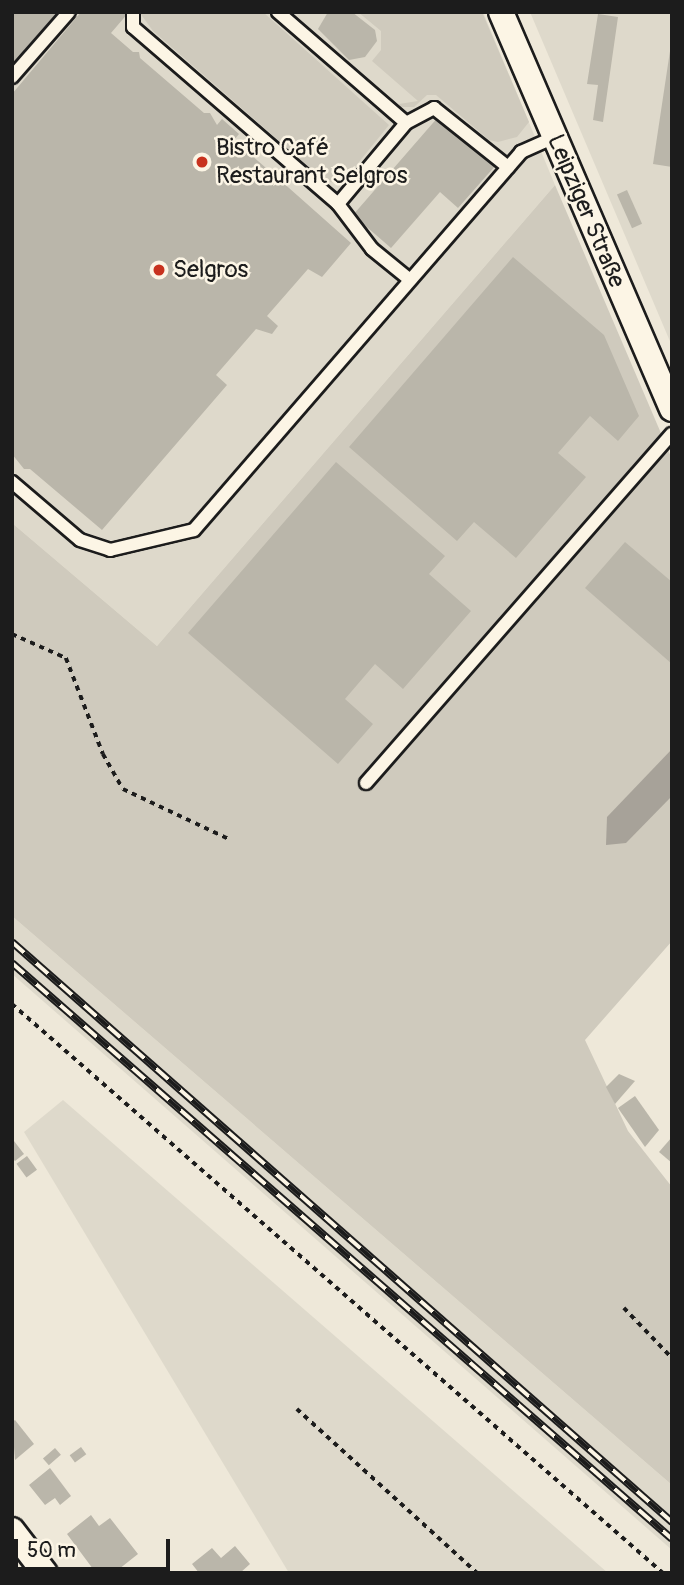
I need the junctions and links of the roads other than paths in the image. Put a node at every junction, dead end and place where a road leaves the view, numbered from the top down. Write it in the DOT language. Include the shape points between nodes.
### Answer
graph roads {
  1 [pos="69,12"];
  2 [pos="133,12"];
  3 [pos="278,12"];
  4 [pos="501,12"];
  5 [pos="12,77"];
  6 [pos="406,123"];
  7 [pos="554,137"];
  8 [pos="508,167"];
  9 [pos="338,204"];
  10 [pos="410,280"];
  11 [pos="672,410"];
  12 [pos="672,434"];
  13 [pos="12,482"];
  14 [pos="366,783"];
  15 [pos="12,1530"];
  16 [pos="45,1573"];
  1 -- 5 [label="lane"];
  2 -- 9 [label="lane" via="133,27"];
  3 -- 6 [label="lane"];
  4 -- 7 [label="street, Leipziger Straße"];
  6 -- 8 [label="lane" via="434,108"];
  6 -- 9 [label="lane"];
  7 -- 8 [label="lane" via="521,152"];
  7 -- 11 [label="street, Leipziger Straße"];
  8 -- 10 [label="lane"];
  9 -- 10 [label="lane" via="372,249"];
  10 -- 13 [label="lane" via="194,530 110,550 80,540"];
  12 -- 14 [label="lane"];
  15 -- 16 [label="street"];
}
